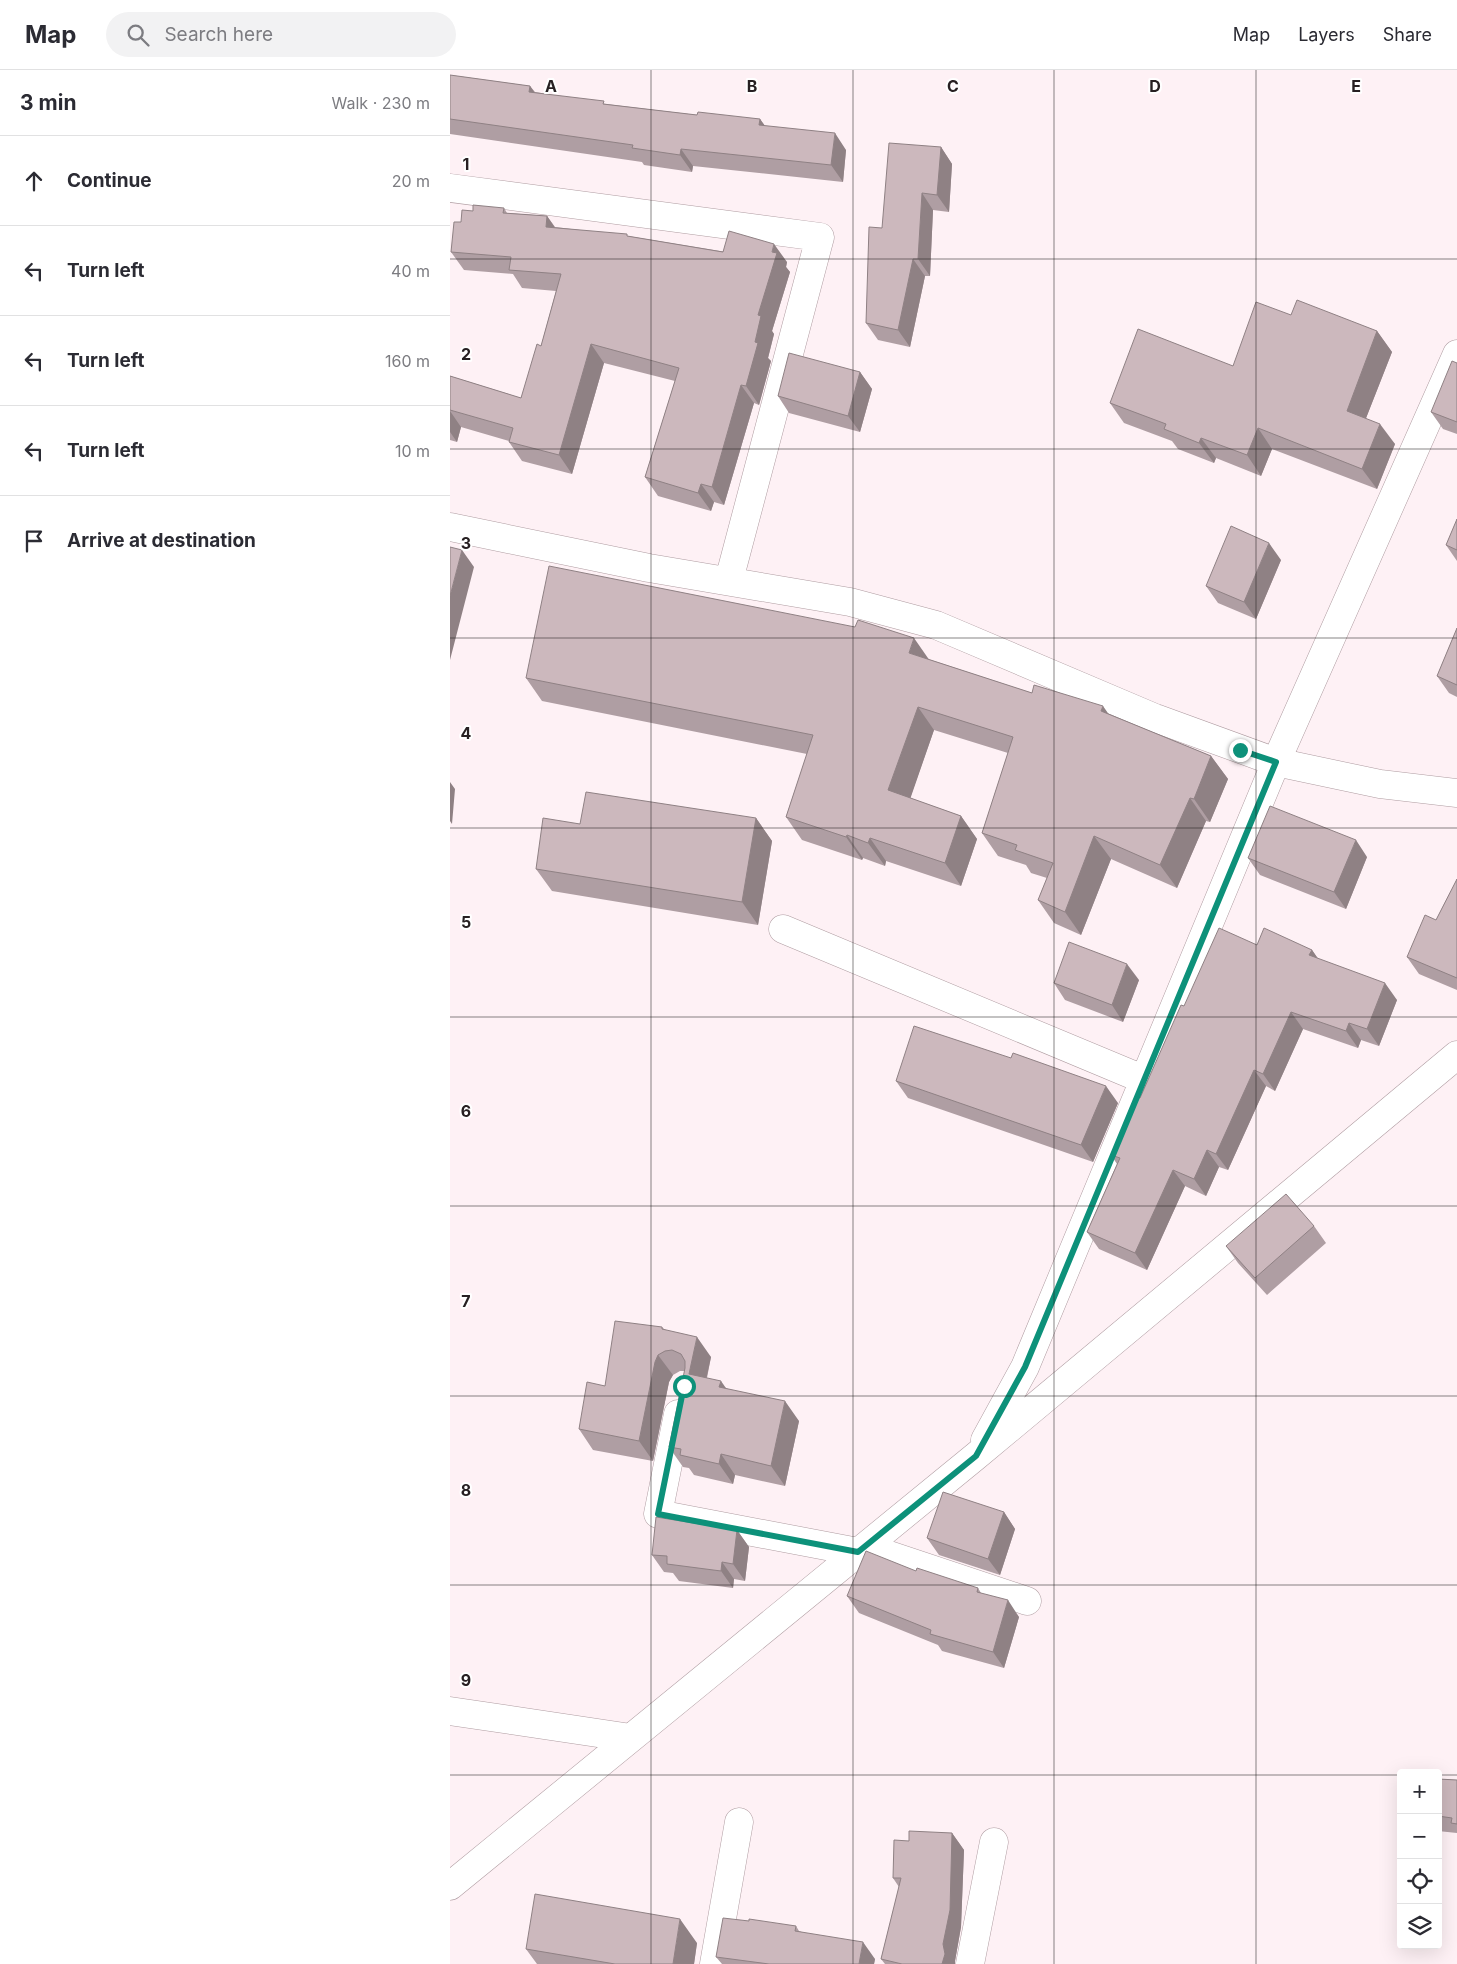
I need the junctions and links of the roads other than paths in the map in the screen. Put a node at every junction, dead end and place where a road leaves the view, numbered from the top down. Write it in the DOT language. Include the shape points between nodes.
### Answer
graph roads {
  1 [pos="450,188"];
  2 [pos="1457,354"];
  3 [pos="450,527"];
  4 [pos="729,580"];
  5 [pos="1276,762"];
  6 [pos="1457,794"];
  7 [pos="783,929"];
  8 [pos="1457,1055"];
  9 [pos="1145,1080"];
  10 [pos="684,1386"];
  11 [pos="976,1456"];
  12 [pos="862,1550"];
  13 [pos="1027,1601"];
  14 [pos="450,1710"];
  15 [pos="631,1738"];
  16 [pos="739,1822"];
  17 [pos="994,1842"];
  18 [pos="450,1886"];
  19 [pos="714,1964"];
  20 [pos="970,1964"];
  1 -- 4 [label="street" via="820,237"];
  2 -- 5 [label="street"];
  3 -- 4 [label="street" via="649,568"];
  4 -- 5 [label="street" via="850,602 936,625 1155,718"];
  5 -- 6 [label="street" via="1380,784"];
  5 -- 9 [label="street"];
  7 -- 9 [label="street"];
  8 -- 11 [label="street"];
  9 -- 11 [label="street" via="1025,1367"];
  10 -- 12 [label="street" via="658,1514"];
  11 -- 12 [label="street"];
  12 -- 13 [label="street"];
  12 -- 15 [label="street"];
  14 -- 15 [label="street"];
  15 -- 18 [label="street"];
  16 -- 19 [label="street"];
  17 -- 20 [label="street"];
}
